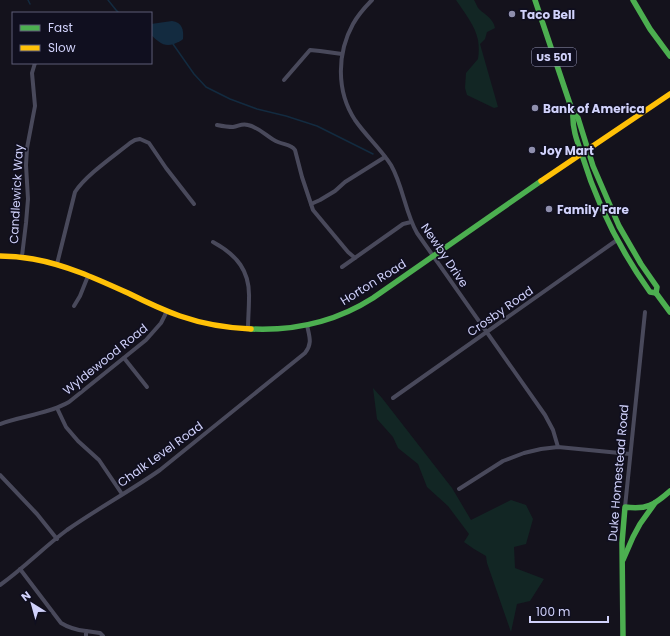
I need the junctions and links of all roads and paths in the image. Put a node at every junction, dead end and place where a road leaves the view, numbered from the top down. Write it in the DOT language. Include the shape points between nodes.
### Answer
graph roads {
  1 [pos="372,0"];
  2 [pos="535,0"];
  3 [pos="633,0"];
  4 [pos="342,54"];
  5 [pos="670,56"];
  6 [pos="35,64"];
  7 [pos="284,80"];
  8 [pos="670,94"];
  9 [pos="573,113"];
  10 [pos="217,126"];
  11 [pos="588,149"];
  12 [pos="581,153"];
  13 [pos="385,157"];
  14 [pos="194,204"];
  15 [pos="311,204"];
  16 [pos="412,222"];
  17 [pos="617,240"];
  18 [pos="213,242"];
  19 [pos="0,256"];
  20 [pos="22,256"];
  21 [pos="433,257"];
  22 [pos="355,258"];
  23 [pos="57,264"];
  24 [pos="342,267"];
  25 [pos="88,276"];
  26 [pos="656,293"];
  27 [pos="74,306"];
  28 [pos="167,311"];
  29 [pos="646,312"];
  30 [pos="670,312"];
  31 [pos="307,325"];
  32 [pos="248,329"];
  33 [pos="486,333"];
  34 [pos="124,358"];
  35 [pos="147,387"];
  36 [pos="393,398"];
  37 [pos="57,408"];
  38 [pos="0,424"];
  39 [pos="558,447"];
  40 [pos="630,454"];
  41 [pos="0,476"];
  42 [pos="459,489"];
  43 [pos="670,491"];
  44 [pos="122,494"];
  45 [pos="656,502"];
  46 [pos="625,507"];
  47 [pos="56,539"];
  48 [pos="622,562"];
  49 [pos="20,569"];
  50 [pos="0,584"];
  51 [pos="86,634"];
  52 [pos="103,636"];
  53 [pos="623,636"];
  1 -- 4 [label="street, Newby Drive" via="353,24 346,37"];
  2 -- 9 [label="main road, US 501"];
  3 -- 5 [label="main road"];
  4 -- 7 [label="street" via="310,50"];
  4 -- 13 [label="street, Newby Drive" via="341,80 351,114"];
  6 -- 20 [label="street, Candlewick Way" via="32,72 36,106 26,148 28,199"];
  8 -- 11 [label="main road, Horton Road"];
  9 -- 11 [label="main road, US 501" via="578,118"];
  9 -- 12 [label="main road, US 501" via="572,121"];
  10 -- 15 [label="street" via="249,125 277,142 293,148"];
  11 -- 12 [label="main road, Horton Road"];
  11 -- 26 [label="main road, US 501" via="619,226 657,287"];
  12 -- 17 [label="main road, US 501"];
  12 -- 21 [label="main road, Horton Road"];
  13 -- 15 [label="street"];
  13 -- 16 [label="street, Newby Drive" via="397,177"];
  14 -- 23 [label="street" via="149,142 135,140 78,187"];
  15 -- 22 [label="street" via="314,213"];
  16 -- 21 [label="street, Newby Drive"];
  16 -- 22 [label="street" via="396,228"];
  17 -- 26 [label="main road, US 501" via="650,292"];
  17 -- 33 [label="street, Crosby Road"];
  18 -- 32 [label="street" via="232,254 246,275 249,285"];
  19 -- 20 [label="main road, Horton Road"];
  20 -- 23 [label="main road, Horton Road"];
  21 -- 31 [label="main road, Horton Road" via="360,306 334,318"];
  21 -- 33 [label="street, Newby Drive"];
  22 -- 24 [label="street"];
  23 -- 25 [label="main road, Horton Road"];
  25 -- 27 [label="street"];
  25 -- 28 [label="main road, Horton Road"];
  26 -- 30 [label="main road, US 501"];
  28 -- 32 [label="main road, Horton Road" via="213,325"];
  28 -- 34 [label="street, Wyldewood Road" via="156,330"];
  29 -- 40 [label="street, Duke Homestead Road"];
  31 -- 32 [label="main road, Horton Road"];
  31 -- 44 [label="street, Chalk Level Road" via="310,346 305,353 160,470"];
  33 -- 36 [label="street, Crosby Road"];
  33 -- 39 [label="street, Newby Drive" via="549,421"];
  34 -- 35 [label="street"];
  34 -- 37 [label="street, Wyldewood Road" via="69,402"];
  37 -- 38 [label="street, Wyldewood Road"];
  37 -- 44 [label="street" via="66,427 99,460"];
  39 -- 40 [label="street"];
  39 -- 42 [label="street" via="524,453 502,462"];
  40 -- 46 [label="street, Duke Homestead Road"];
  41 -- 47 [label="street" via="37,514"];
  43 -- 45 [label="main road"];
  44 -- 47 [label="street, Chalk Level Road"];
  45 -- 46 [label="main road" via="644,508"];
  45 -- 48 [label="main road" via="640,524"];
  46 -- 48 [label="main road, Duke Homestead Road"];
  47 -- 49 [label="street, Chalk Level Road"];
  48 -- 53 [label="main road, Duke Homestead Road"];
  49 -- 50 [label="street, Chalk Level Road"];
  49 -- 51 [label="street" via="61,623"];
  51 -- 52 [label="street" via="100,633"];
}
